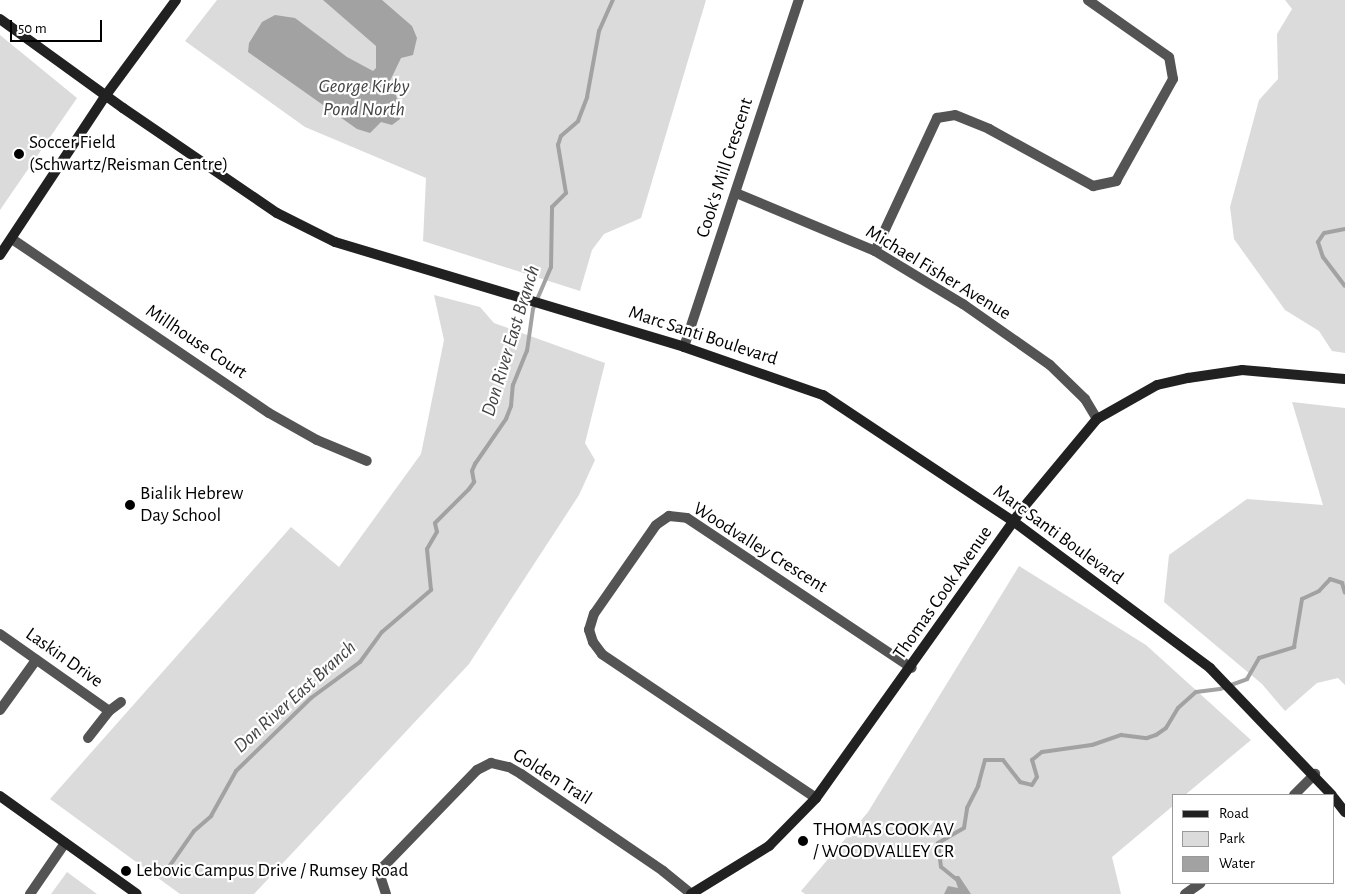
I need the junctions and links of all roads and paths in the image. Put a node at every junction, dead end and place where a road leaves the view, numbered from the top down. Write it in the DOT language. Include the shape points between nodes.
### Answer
graph roads {
  1 [pos="176,0"];
  2 [pos="799,0"];
  3 [pos="1088,0"];
  4 [pos="0,19"];
  5 [pos="106,95"];
  6 [pos="736,193"];
  7 [pos="12,238"];
  8 [pos="875,250"];
  9 [pos="0,255"];
  10 [pos="684,347"];
  11 [pos="1345,379"];
  12 [pos="1097,419"];
  13 [pos="368,461"];
  14 [pos="1013,521"];
  15 [pos="0,634"];
  16 [pos="36,660"];
  17 [pos="912,668"];
  18 [pos="121,702"];
  19 [pos="0,710"];
  20 [pos="109,710"];
  21 [pos="88,738"];
  22 [pos="1315,774"];
  23 [pos="1295,794"];
  24 [pos="1331,794"];
  25 [pos="0,796"];
  26 [pos="816,798"];
  27 [pos="1335,800"];
  28 [pos="1345,812"];
  29 [pos="65,843"];
  30 [pos="1200,884"];
  31 [pos="30,894"];
  32 [pos="137,894"];
  33 [pos="386,894"];
  34 [pos="691,894"];
  35 [pos="1185,894"];
  1 -- 5 [label="street"];
  2 -- 6 [label="street, Cook's Mill Crescent"];
  3 -- 8 [label="street" via="1168,57 1173,79 1116,181 1093,186 988,129 955,115 937,118"];
  4 -- 5 [label="street, Marc Santi Boulevard"];
  5 -- 7 [label="street"];
  5 -- 10 [label="street, Marc Santi Boulevard" via="278,213 335,242"];
  6 -- 8 [label="street, Michael Fisher Avenue"];
  6 -- 10 [label="street, Cook's Mill Crescent"];
  7 -- 9 [label="street"];
  7 -- 13 [label="street, Millhouse Court" via="269,413 317,440"];
  8 -- 12 [label="street, Michael Fisher Avenue" via="963,304 1050,365 1085,399"];
  10 -- 14 [label="street, Marc Santi Boulevard" via="822,395"];
  11 -- 12 [label="street, Thomas Cook Avenue" via="1242,370 1188,378 1157,385"];
  12 -- 14 [label="street, Thomas Cook Avenue"];
  14 -- 17 [label="street, Thomas Cook Avenue"];
  14 -- 22 [label="street, Marc Santi Boulevard" via="1210,668"];
  15 -- 16 [label="street, Laskin Drive"];
  16 -- 19 [label="street"];
  16 -- 20 [label="street, Laskin Drive"];
  17 -- 26 [label="street, Thomas Cook Avenue"];
  17 -- 26 [label="street, Woodvalley Crescent" via="687,518 670,516 656,525 594,614 588,630 593,642 602,654"];
  18 -- 20 [label="street"];
  20 -- 21 [label="street"];
  22 -- 23 [label="street"];
  22 -- 24 [label="street, Marc Santi Boulevard"];
  25 -- 29 [label="street"];
  26 -- 34 [label="street, Thomas Cook Avenue" via="769,846"];
  27 -- 28 [label="street, Marc Santi Boulevard"];
  29 -- 31 [label="street"];
  29 -- 32 [label="street"];
  30 -- 35 [label="street"];
  33 -- 34 [label="street, Golden Trail" via="380,876 384,866 477,770 491,763 521,774 663,871"];
}
